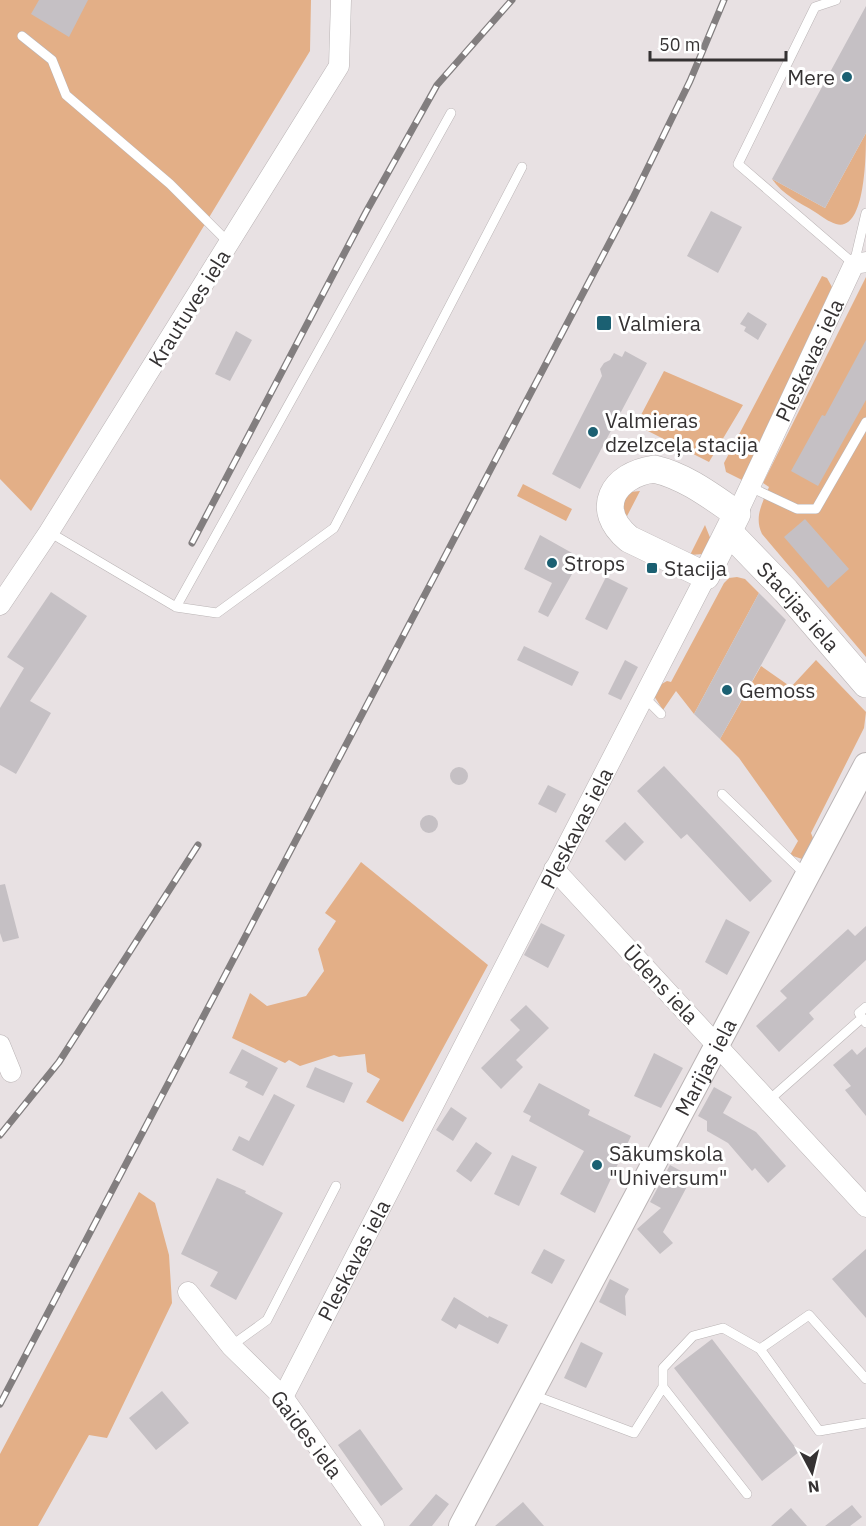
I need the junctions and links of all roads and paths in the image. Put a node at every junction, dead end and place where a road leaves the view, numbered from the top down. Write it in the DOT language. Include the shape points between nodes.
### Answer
graph roads {
  1 [pos="341,0"];
  2 [pos="836,0"];
  3 [pos="22,36"];
  4 [pos="451,113"];
  5 [pos="522,167"];
  6 [pos="866,216"];
  7 [pos="229,243"];
  8 [pos="860,263"];
  9 [pos="866,422"];
  10 [pos="750,487"];
  11 [pos="733,523"];
  12 [pos="49,532"];
  13 [pos="706,576"];
  14 [pos="0,603"];
  15 [pos="176,607"];
  16 [pos="866,684"];
  17 [pos="644,697"];
  18 [pos="661,714"];
  19 [pos="866,765"];
  20 [pos="722,794"];
  21 [pos="554,869"];
  22 [pos="807,876"];
  23 [pos="866,1007"];
  24 [pos="864,1020"];
  25 [pos="0,1045"];
  26 [pos="717,1045"];
  27 [pos="11,1072"];
  28 [pos="768,1101"];
  29 [pos="336,1186"];
  30 [pos="866,1206"];
  31 [pos="188,1292"];
  32 [pos="231,1346"];
  33 [pos="760,1349"];
  34 [pos="866,1379"];
  35 [pos="663,1387"];
  36 [pos="531,1395"];
  37 [pos="283,1397"];
  38 [pos="866,1423"];
  39 [pos="747,1494"];
  40 [pos="374,1526"];
  41 [pos="461,1526"];
  1 -- 7 [label="street, Krautuves iela" via="339,66"];
  2 -- 8 [label="lane" via="815,7 738,164"];
  3 -- 7 [label="lane" via="52,60 66,95 170,184"];
  4 -- 15 [label="lane"];
  5 -- 15 [label="lane" via="334,528 217,613"];
  6 -- 8 [label="lane"];
  7 -- 12 [label="street, Krautuves iela"];
  8 -- 10 [label="street, Pleskavas iela"];
  9 -- 10 [label="lane" via="816,509 797,509"];
  10 -- 11 [label="street, Pleskavas iela"];
  11 -- 13 [label="main road, Pleskavas iela"];
  11 -- 13 [label="main road, Stacijas iela" via="703,490 669,472 640,471 616,486 610,510 618,530"];
  11 -- 16 [label="main road, Stacijas iela"];
  12 -- 14 [label="street, Krautuves iela"];
  12 -- 15 [label="lane"];
  13 -- 17 [label="street, Pleskavas iela"];
  17 -- 18 [label="lane"];
  17 -- 21 [label="street, Pleskavas iela"];
  19 -- 22 [label="street, Marijas iela"];
  20 -- 22 [label="lane"];
  21 -- 26 [label="street, Ūdens iela"];
  21 -- 37 [label="street, Pleskavas iela"];
  22 -- 26 [label="street, Marijas iela"];
  23 -- 24 [label="lane" via="859,1013"];
  24 -- 28 [label="lane"];
  25 -- 27 [label="street"];
  26 -- 28 [label="street, Ūdens iela"];
  26 -- 36 [label="street, Marijas iela"];
  28 -- 30 [label="street, Ūdens iela"];
  29 -- 32 [label="lane" via="267,1320"];
  31 -- 32 [label="street, Gaides iela"];
  32 -- 37 [label="street, Gaides iela"];
  33 -- 34 [label="lane" via="809,1315"];
  33 -- 35 [label="lane" via="723,1328 693,1336 663,1368"];
  33 -- 38 [label="lane" via="819,1431"];
  35 -- 36 [label="lane" via="634,1433"];
  35 -- 39 [label="lane"];
  36 -- 41 [label="street, Marijas iela"];
  37 -- 40 [label="street, Gaides iela"];
}
